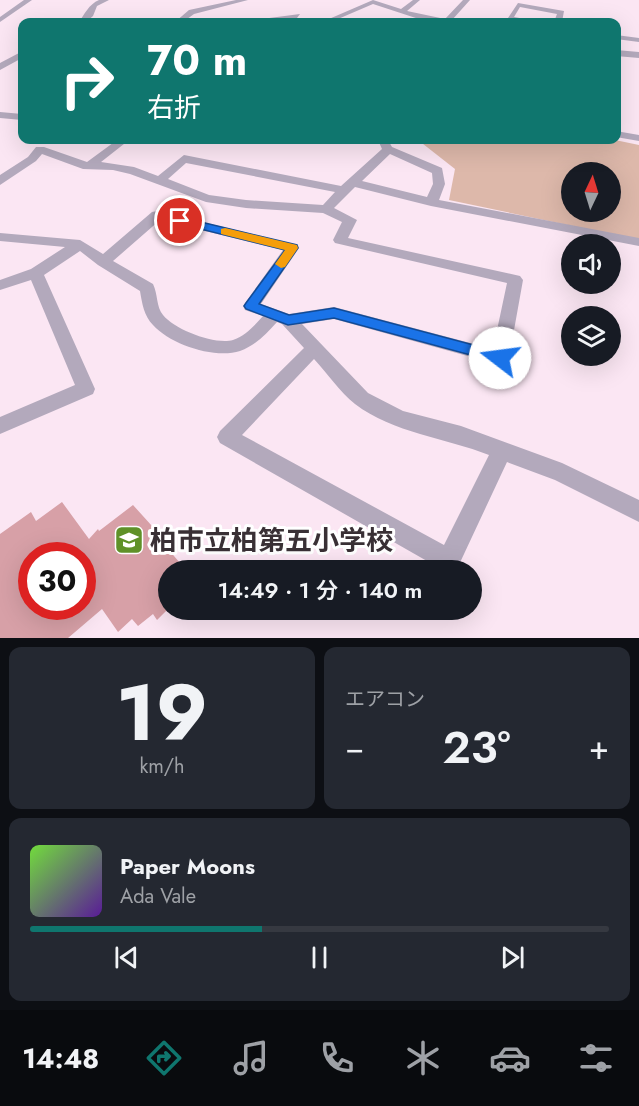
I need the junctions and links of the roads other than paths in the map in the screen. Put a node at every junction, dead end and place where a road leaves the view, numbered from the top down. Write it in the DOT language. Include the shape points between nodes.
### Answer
graph roads {
  1 [pos="29,0"];
  2 [pos="106,0"];
  3 [pos="245,0"];
  4 [pos="417,0"];
  5 [pos="467,0"];
  6 [pos="373,1"];
  7 [pos="402,12"];
  8 [pos="297,16"];
  9 [pos="87,18"];
  10 [pos="184,18"];
  11 [pos="279,18"];
  12 [pos="335,18"];
  13 [pos="422,18"];
  14 [pos="450,18"];
  15 [pos="511,18"];
  16 [pos="559,18"];
  17 [pos="0,20"];
  18 [pos="621,38"];
  19 [pos="639,40"];
  20 [pos="621,53"];
  21 [pos="18,54"];
  22 [pos="639,55"];
  23 [pos="0,56"];
  24 [pos="18,56"];
  25 [pos="0,67"];
  26 [pos="0,115"];
  27 [pos="18,117"];
  28 [pos="621,135"];
  29 [pos="639,138"];
  30 [pos="37,144"];
  31 [pos="118,144"];
  32 [pos="385,144"];
  33 [pos="90,165"];
  34 [pos="0,181"];
  35 [pos="159,181"];
  36 [pos="347,186"];
  37 [pos="431,202"];
  38 [pos="326,209"];
  39 [pos="0,237"];
  40 [pos="639,242"];
  41 [pos="80,244"];
  42 [pos="103,262"];
  43 [pos="36,273"];
  44 [pos="0,285"];
  45 [pos="281,317"];
  46 [pos="314,348"];
  47 [pos="0,426"];
  48 [pos="502,450"];
  49 [pos="639,512"];
  1 -- 17 [label="street"];
  2 -- 9 [label="street" via="94,4"];
  3 -- 10 [label="street" via="192,12"];
  4 -- 7 [label="street"];
  5 -- 14 [label="street"];
  6 -- 7 [label="street"];
  6 -- 12 [label="street"];
  7 -- 13 [label="street"];
  8 -- 11 [label="street"];
  15 -- 16 [label="street" via="518,5 561,13"];
  18 -- 19 [label="street"];
  20 -- 22 [label="street"];
  21 -- 23 [label="street"];
  24 -- 25 [label="street"];
  26 -- 27 [label="street"];
  28 -- 29 [label="street"];
  30 -- 33 [label="street" via="63,159"];
  30 -- 34 [label="street" via="32,159"];
  31 -- 33 [label="street"];
  32 -- 36 [label="street" via="370,169"];
  32 -- 37 [label="street" via="438,171 439,184"];
  33 -- 35 [label="street" via="134,171"];
  35 -- 36 [label="street" via="183,159"];
  35 -- 38 [label="street" via="206,198"];
  36 -- 37 [label="street"];
  36 -- 38 [label="street"];
  37 -- 40 [label="street"];
  38 -- 45 [label="street" via="350,220 340,240 515,280 500,358 334,313"];
  39 -- 41 [label="street"];
  41 -- 42 [label="street"];
  41 -- 43 [label="street"];
  42 -- 45 [label="street" via="147,288 154,316 172,332 200,343 230,347"];
  42 -- 45 [label="street" via="157,215 292,248 251,306"];
  43 -- 44 [label="street"];
  43 -- 47 [label="street" via="86,389"];
  45 -- 46 [label="street"];
  46 -- 48 [label="street" via="361,398 399,418"];
  46 -- 48 [label="street" via="227,437 449,561"];
  48 -- 49 [label="street" via="562,473"];
}
